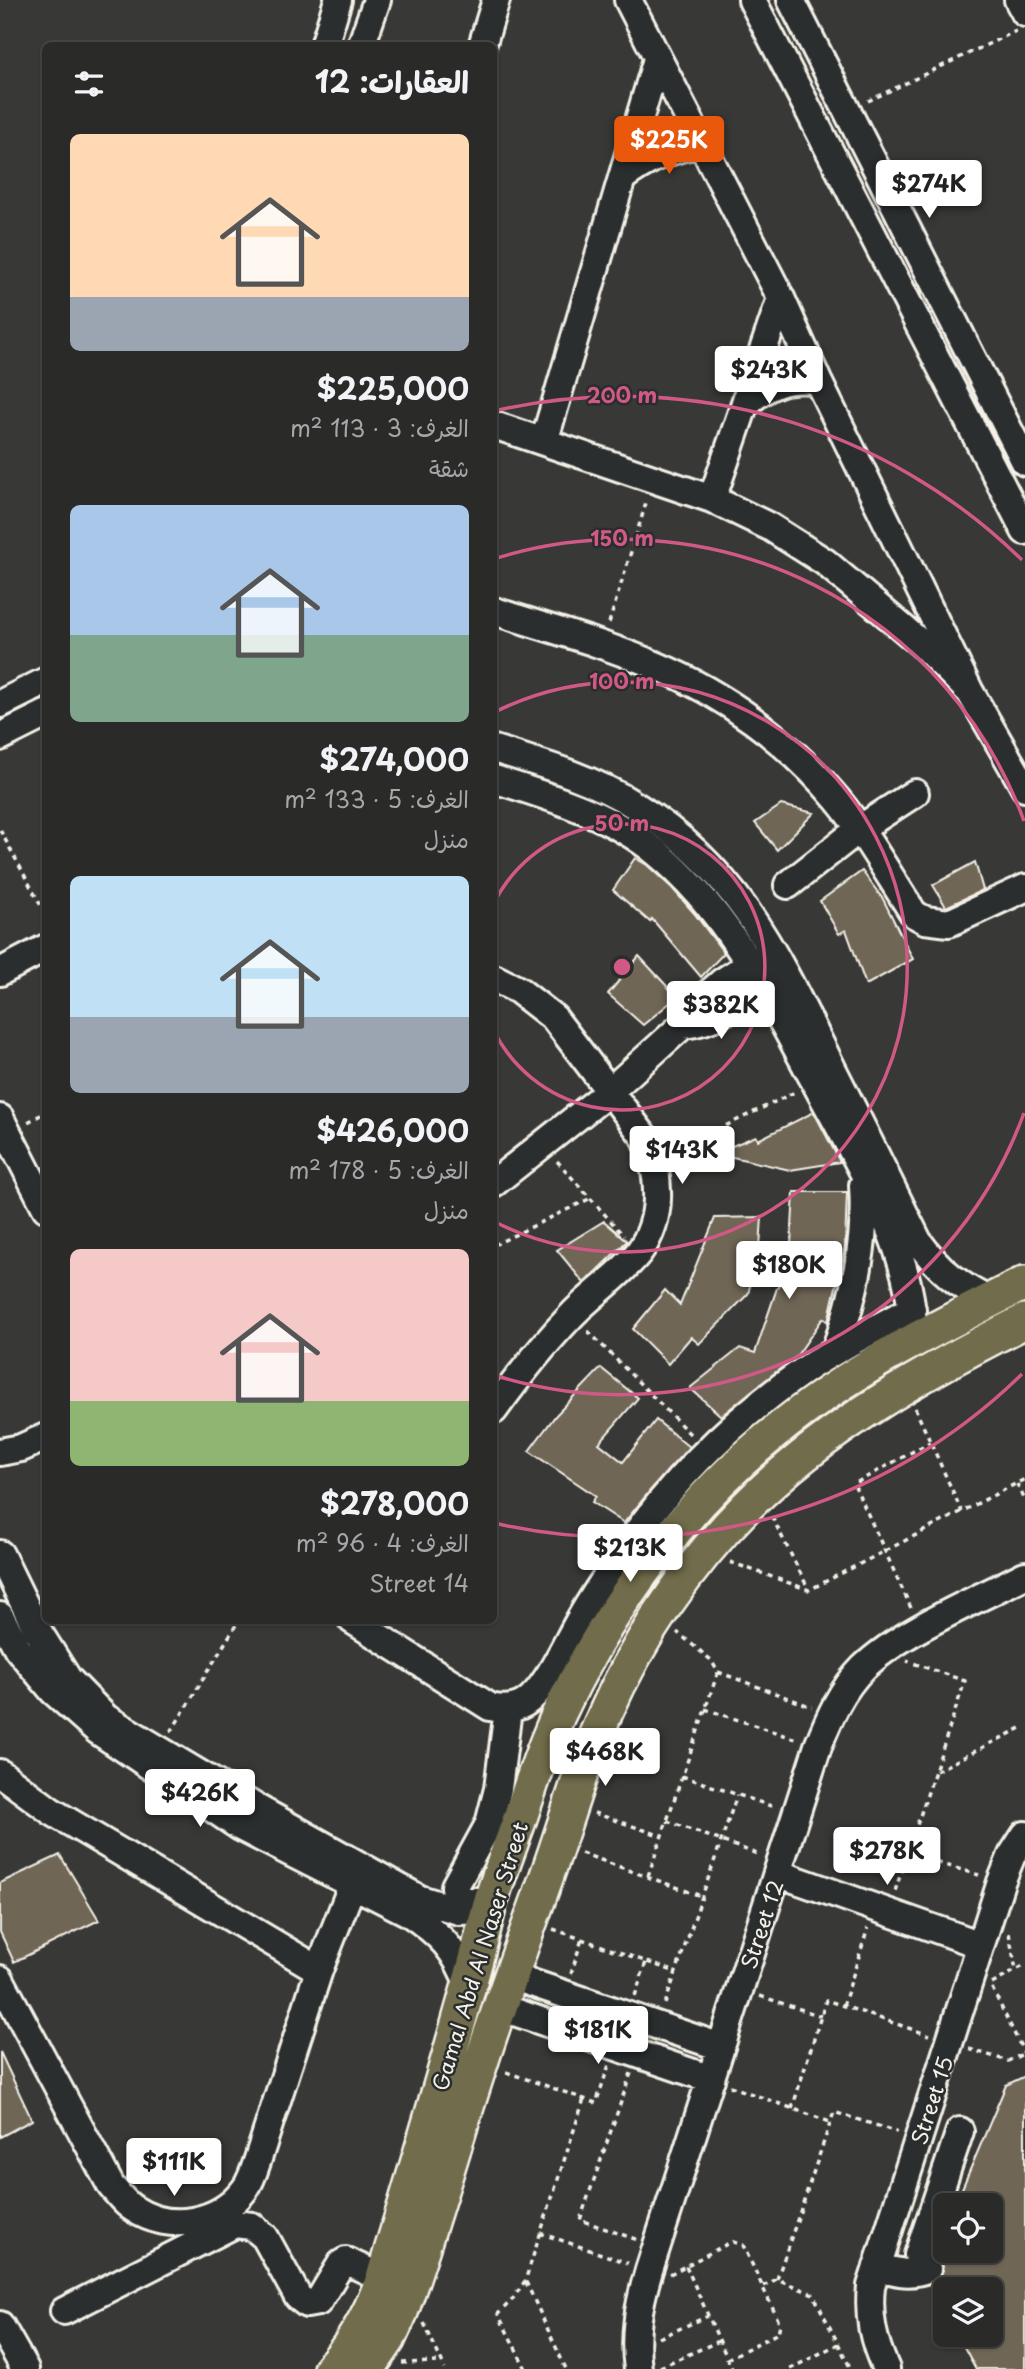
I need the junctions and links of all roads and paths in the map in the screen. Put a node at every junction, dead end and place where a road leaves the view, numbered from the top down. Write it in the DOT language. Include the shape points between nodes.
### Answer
graph roads {
  1 [pos="338,0"];
  2 [pos="377,0"];
  3 [pos="496,0"];
  4 [pos="628,0"];
  5 [pos="752,0"];
  6 [pos="790,0"];
  7 [pos="1018,0"];
  8 [pos="1025,13"];
  9 [pos="1025,27"];
  10 [pos="325,42"];
  11 [pos="363,42"];
  12 [pos="483,42"];
  13 [pos="657,59"];
  14 [pos="847,111"];
  15 [pos="701,143"];
  16 [pos="622,178"];
  17 [pos="781,298"];
  18 [pos="818,381"];
  19 [pos="744,406"];
  20 [pos="998,408"];
  21 [pos="969,422"];
  22 [pos="497,426"];
  23 [pos="544,442"];
  24 [pos="1025,462"];
  25 [pos="654,478"];
  26 [pos="712,499"];
  27 [pos="1025,531"];
  28 [pos="497,612"];
  29 [pos="602,646"];
  30 [pos="42,683"];
  31 [pos="970,692"];
  32 [pos="0,704"];
  33 [pos="42,716"];
  34 [pos="0,737"];
  35 [pos="497,750"];
  36 [pos="497,780"];
  37 [pos="1025,788"];
  38 [pos="915,793"];
  39 [pos="0,830"];
  40 [pos="859,830"];
  41 [pos="788,885"];
  42 [pos="1025,888"];
  43 [pos="42,908"];
  44 [pos="42,950"];
  45 [pos="766,965"];
  46 [pos="0,972"];
  47 [pos="497,980"];
  48 [pos="815,1083"];
  49 [pos="610,1091"];
  50 [pos="0,1118"];
  51 [pos="541,1144"];
  52 [pos="654,1161"];
  53 [pos="863,1170"];
  54 [pos="497,1181"];
  55 [pos="590,1198"];
  56 [pos="42,1200"];
  57 [pos="898,1225"];
  58 [pos="497,1244"];
  59 [pos="639,1252"];
  60 [pos="1025,1283"];
  61 [pos="990,1301"];
  62 [pos="572,1315"];
  63 [pos="1025,1321"];
  64 [pos="913,1324"];
  65 [pos="835,1351"];
  66 [pos="906,1387"];
  67 [pos="497,1406"];
  68 [pos="42,1438"];
  69 [pos="930,1442"];
  70 [pos="10,1450"];
  71 [pos="708,1452"];
  72 [pos="0,1467"];
  73 [pos="1025,1479"];
  74 [pos="1017,1483"];
  75 [pos="1025,1500"];
  76 [pos="747,1506"];
  77 [pos="962,1512"];
  78 [pos="885,1551"];
  79 [pos="704,1553"];
  80 [pos="0,1554"];
  81 [pos="1025,1575"];
  82 [pos="809,1590"];
  83 [pos="666,1604"];
  84 [pos="0,1616"];
  85 [pos="237,1624"];
  86 [pos="366,1624"];
  87 [pos="921,1628"];
  88 [pos="882,1652"];
  89 [pos="718,1672"];
  90 [pos="508,1709"];
  91 [pos="705,1709"];
  92 [pos="831,1714"];
  93 [pos="1025,1726"];
  94 [pos="818,1746"];
  95 [pos="160,1750"];
  96 [pos="935,1771"];
  97 [pos="0,1773"];
  98 [pos="682,1776"];
  99 [pos="737,1795"];
  100 [pos="571,1804"];
  101 [pos="796,1814"];
  102 [pos="248,1817"];
  103 [pos="667,1821"];
  104 [pos="1025,1835"];
  105 [pos="662,1836"];
  106 [pos="720,1840"];
  107 [pos="555,1854"];
  108 [pos="908,1854"];
  109 [pos="779,1868"];
  110 [pos="648,1876"];
  111 [pos="1001,1882"];
  112 [pos="353,1883"];
  113 [pos="701,1896"];
  114 [pos="490,1905"];
  115 [pos="415,1906"];
  116 [pos="881,1910"];
  117 [pos="531,1921"];
  118 [pos="582,1939"];
  119 [pos="981,1945"];
  120 [pos="646,1962"];
  121 [pos="1025,1965"];
  122 [pos="319,1970"];
  123 [pos="676,1972"];
  124 [pos="511,1976"];
  125 [pos="0,1979"];
  126 [pos="469,1986"];
  127 [pos="740,1989"];
  128 [pos="564,1994"];
  129 [pos="843,2006"];
  130 [pos="500,2007"];
  131 [pos="628,2016"];
  132 [pos="821,2016"];
  133 [pos="658,2026"];
  134 [pos="949,2042"];
  135 [pos="721,2048"];
  136 [pos="627,2051"];
  137 [pos="1024,2053"];
  138 [pos="481,2063"];
  139 [pos="710,2079"];
  140 [pos="584,2099"];
  141 [pos="792,2109"];
  142 [pos="831,2122"];
  143 [pos="960,2132"];
  144 [pos="918,2138"];
  145 [pos="540,2233"];
  146 [pos="686,2266"];
  147 [pos="877,2266"];
  148 [pos="650,2268"];
  149 [pos="777,2279"];
  150 [pos="525,2281"];
  151 [pos="396,2286"];
  152 [pos="762,2286"];
  153 [pos="64,2311"];
  154 [pos="708,2316"];
  155 [pos="0,2325"];
  156 [pos="719,2341"];
  157 [pos="838,2344"];
  158 [pos="727,2358"];
  159 [pos="636,2359"];
  160 [pos="382,2360"];
  161 [pos="442,2362"];
  162 [pos="24,2369"];
  163 [pos="330,2369"];
  164 [pos="445,2369"];
  165 [pos="526,2369"];
  166 [pos="566,2369"];
  167 [pos="656,2369"];
  168 [pos="732,2369"];
  169 [pos="790,2369"];
  170 [pos="850,2369"];
  171 [pos="886,2369"];
  1 -- 10 [label="street"];
  2 -- 11 [label="street"];
  3 -- 12 [label="street"];
  4 -- 13 [label="street"];
  5 -- 21 [label="street"];
  6 -- 14 [label="street"];
  7 -- 8 [label="street"];
  9 -- 14 [label="path"];
  13 -- 15 [label="street"];
  13 -- 16 [label="street"];
  14 -- 20 [label="street"];
  15 -- 16 [label="street" via="651,158"];
  15 -- 17 [label="street"];
  16 -- 23 [label="street"];
  17 -- 18 [label="street"];
  17 -- 19 [label="street"];
  18 -- 19 [label="street" via="785,380 769,385"];
  18 -- 31 [label="street"];
  19 -- 26 [label="street"];
  20 -- 21 [label="street"];
  20 -- 24 [label="street"];
  21 -- 27 [label="street"];
  22 -- 23 [label="street"];
  23 -- 25 [label="street"];
  25 -- 26 [label="street"];
  25 -- 29 [label="path"];
  26 -- 31 [label="street" via="770,527 825,562 924,646"];
  28 -- 29 [label="street"];
  29 -- 40 [label="street" via="704,688 750,718 793,753"];
  30 -- 32 [label="street"];
  31 -- 37 [label="street"];
  33 -- 34 [label="street"];
  35 -- 45 [label="street" via="601,786 668,828 731,888"];
  36 -- 45 [label="street" via="590,813 654,851"];
  38 -- 40 [label="street"];
  39 -- 43 [label="path"];
  40 -- 41 [label="street"];
  40 -- 42 [label="street" via="914,914 925,920 949,923"];
  44 -- 46 [label="street"];
  45 -- 48 [label="street"];
  45 -- 49 [label="street" via="717,987 683,1025"];
  45 -- 57 [label="street"];
  47 -- 49 [label="street" via="554,1018"];
  48 -- 52 [label="path"];
  48 -- 53 [label="street"];
  49 -- 51 [label="street"];
  49 -- 52 [label="street" via="646,1139"];
  50 -- 56 [label="street"];
  51 -- 54 [label="street"];
  51 -- 55 [label="path"];
  52 -- 59 [label="street" via="657,1208"];
  53 -- 57 [label="street"];
  53 -- 65 [label="street" via="860,1260"];
  55 -- 58 [label="path"];
  55 -- 59 [label="path"];
  57 -- 61 [label="street" via="958,1284"];
  57 -- 64 [label="street"];
  59 -- 62 [label="street"];
  60 -- 61 [label="main road, Gamal Abd Al Naser Street"];
  61 -- 64 [label="main road, Gamal Abd Al Naser Street"];
  62 -- 67 [label="street"];
  62 -- 71 [label="path"];
  63 -- 66 [label="main road, Gamal Abd Al Naser Street"];
  64 -- 65 [label="street"];
  64 -- 114 [label="main road, Gamal Abd Al Naser Street" via="772,1434 657,1552 609,1621 564,1704 540,1758"];
  65 -- 71 [label="street" via="748,1413"];
  66 -- 69 [label="path"];
  66 -- 76 [label="main road, Gamal Abd Al Naser Street" via="822,1441"];
  68 -- 70 [label="street"];
  69 -- 77 [label="path"];
  69 -- 78 [label="path" via="854,1484"];
  70 -- 72 [label="street" via="14,1459"];
  71 -- 90 [label="street" via="633,1537 538,1691 525,1703"];
  73 -- 74 [label="path"];
  74 -- 75 [label="path"];
  74 -- 77 [label="path"];
  76 -- 79 [label="main road, Gamal Abd Al Naser Street"];
  76 -- 82 [label="path" via="769,1510"];
  77 -- 78 [label="path"];
  78 -- 82 [label="path"];
  78 -- 87 [label="path"];
  79 -- 82 [label="path"];
  79 -- 83 [label="main road, Gamal Abd Al Naser Street"];
  80 -- 95 [label="street" via="36,1628 68,1679 106,1718"];
  81 -- 87 [label="street, Street 12"];
  83 -- 89 [label="path" via="678,1633 711,1660"];
  83 -- 100 [label="main road, Gamal Abd Al Naser Street" via="604,1715"];
  84 -- 102 [label="street" via="18,1649 53,1691 98,1731"];
  85 -- 95 [label="path"];
  86 -- 90 [label="street" via="481,1703"];
  87 -- 88 [label="street, Street 12"];
  88 -- 92 [label="street, Street 12" via="862,1669"];
  88 -- 96 [label="path" via="965,1681"];
  89 -- 91 [label="path"];
  89 -- 92 [label="path"];
  90 -- 114 [label="street" via="489,1824 455,1886 456,1896 465,1901"];
  91 -- 94 [label="path"];
  91 -- 98 [label="path"];
  92 -- 94 [label="street, Street 12"];
  93 -- 96 [label="path"];
  94 -- 101 [label="street, Street 12"];
  95 -- 102 [label="street"];
  96 -- 108 [label="path"];
  97 -- 122 [label="street" via="51,1811"];
  98 -- 99 [label="path"];
  98 -- 103 [label="path"];
  99 -- 101 [label="path"];
  99 -- 106 [label="path"];
  100 -- 105 [label="path"];
  100 -- 107 [label="main road, Gamal Abd Al Naser Street"];
  101 -- 109 [label="street, Street 12"];
  102 -- 112 [label="street"];
  102 -- 115 [label="street"];
  103 -- 105 [label="path"];
  103 -- 106 [label="path"];
  104 -- 111 [label="street, Street 15"];
  105 -- 110 [label="path"];
  106 -- 109 [label="path"];
  106 -- 113 [label="path"];
  107 -- 110 [label="path" via="576,1851"];
  107 -- 117 [label="main road, Gamal Abd Al Naser Street"];
  108 -- 111 [label="path"];
  108 -- 116 [label="path"];
  109 -- 116 [label="street"];
  109 -- 127 [label="street, Street 12"];
  110 -- 113 [label="path"];
  111 -- 119 [label="street, Street 15"];
  112 -- 115 [label="street"];
  112 -- 122 [label="street"];
  113 -- 123 [label="path"];
  114 -- 115 [label="street" via="459,1911"];
  114 -- 126 [label="main road, Gamal Abd Al Naser Street"];
  115 -- 126 [label="street" via="461,1964"];
  116 -- 119 [label="street"];
  116 -- 129 [label="path"];
  117 -- 118 [label="path"];
  117 -- 124 [label="main road, Gamal Abd Al Naser Street"];
  118 -- 120 [label="path"];
  118 -- 128 [label="path"];
  119 -- 134 [label="street, Street 15"];
  120 -- 123 [label="path"];
  120 -- 131 [label="path"];
  121 -- 137 [label="path" via="990,1984"];
  122 -- 125 [label="street" via="246,2188 224,2210 194,2222 162,2222 133,2209 111,2186"];
  123 -- 133 [label="path"];
  124 -- 128 [label="street"];
  124 -- 130 [label="main road, Gamal Abd Al Naser Street"];
  126 -- 151 [label="main road, Gamal Abd Al Naser Street"];
  127 -- 132 [label="path"];
  127 -- 135 [label="street, Street 12"];
  128 -- 131 [label="street"];
  129 -- 132 [label="path" via="826,2000"];
  129 -- 134 [label="path"];
  130 -- 136 [label="street"];
  130 -- 138 [label="main road, Gamal Abd Al Naser Street"];
  131 -- 133 [label="street"];
  132 -- 141 [label="path"];
  133 -- 135 [label="street"];
  134 -- 137 [label="path" via="1008,2061"];
  134 -- 144 [label="street, Street 15"];
  135 -- 139 [label="street, Street 12"];
  136 -- 139 [label="street"];
  136 -- 140 [label="path" via="596,2103"];
  136 -- 148 [label="path" via="580,2220"];
  138 -- 140 [label="path"];
  138 -- 151 [label="main road, Gamal Abd Al Naser Street"];
  139 -- 141 [label="path"];
  139 -- 148 [label="street, Street 12"];
  140 -- 145 [label="path"];
  141 -- 142 [label="path"];
  142 -- 144 [label="path" via="834,2112"];
  142 -- 149 [label="path"];
  143 -- 147 [label="street" via="918,2255 927,2269 900,2273"];
  144 -- 147 [label="street, Street 15"];
  145 -- 148 [label="path"];
  145 -- 150 [label="path"];
  146 -- 148 [label="path"];
  146 -- 152 [label="path" via="738,2242"];
  146 -- 154 [label="path"];
  147 -- 171 [label="street, Street 15" via="869,2306 876,2347"];
  148 -- 159 [label="street, Street 12" via="636,2320"];
  149 -- 152 [label="path"];
  149 -- 157 [label="path" via="813,2294"];
  150 -- 165 [label="path" via="498,2314"];
  150 -- 166 [label="path"];
  151 -- 153 [label="street" via="346,2262 318,2302 307,2304 298,2297 265,2237 252,2226 235,2224"];
  151 -- 160 [label="main road, Gamal Abd Al Naser Street"];
  151 -- 161 [label="path"];
  151 -- 163 [label="main road, Gamal Abd Al Naser Street" via="371,2311"];
  152 -- 158 [label="path" via="780,2324 778,2333"];
  154 -- 156 [label="path"];
  154 -- 159 [label="path"];
  155 -- 162 [label="street"];
  156 -- 158 [label="path"];
  156 -- 167 [label="path"];
  157 -- 169 [label="path"];
  157 -- 170 [label="path"];
  158 -- 168 [label="path"];
  160 -- 161 [label="path"];
  161 -- 164 [label="path"];
}
